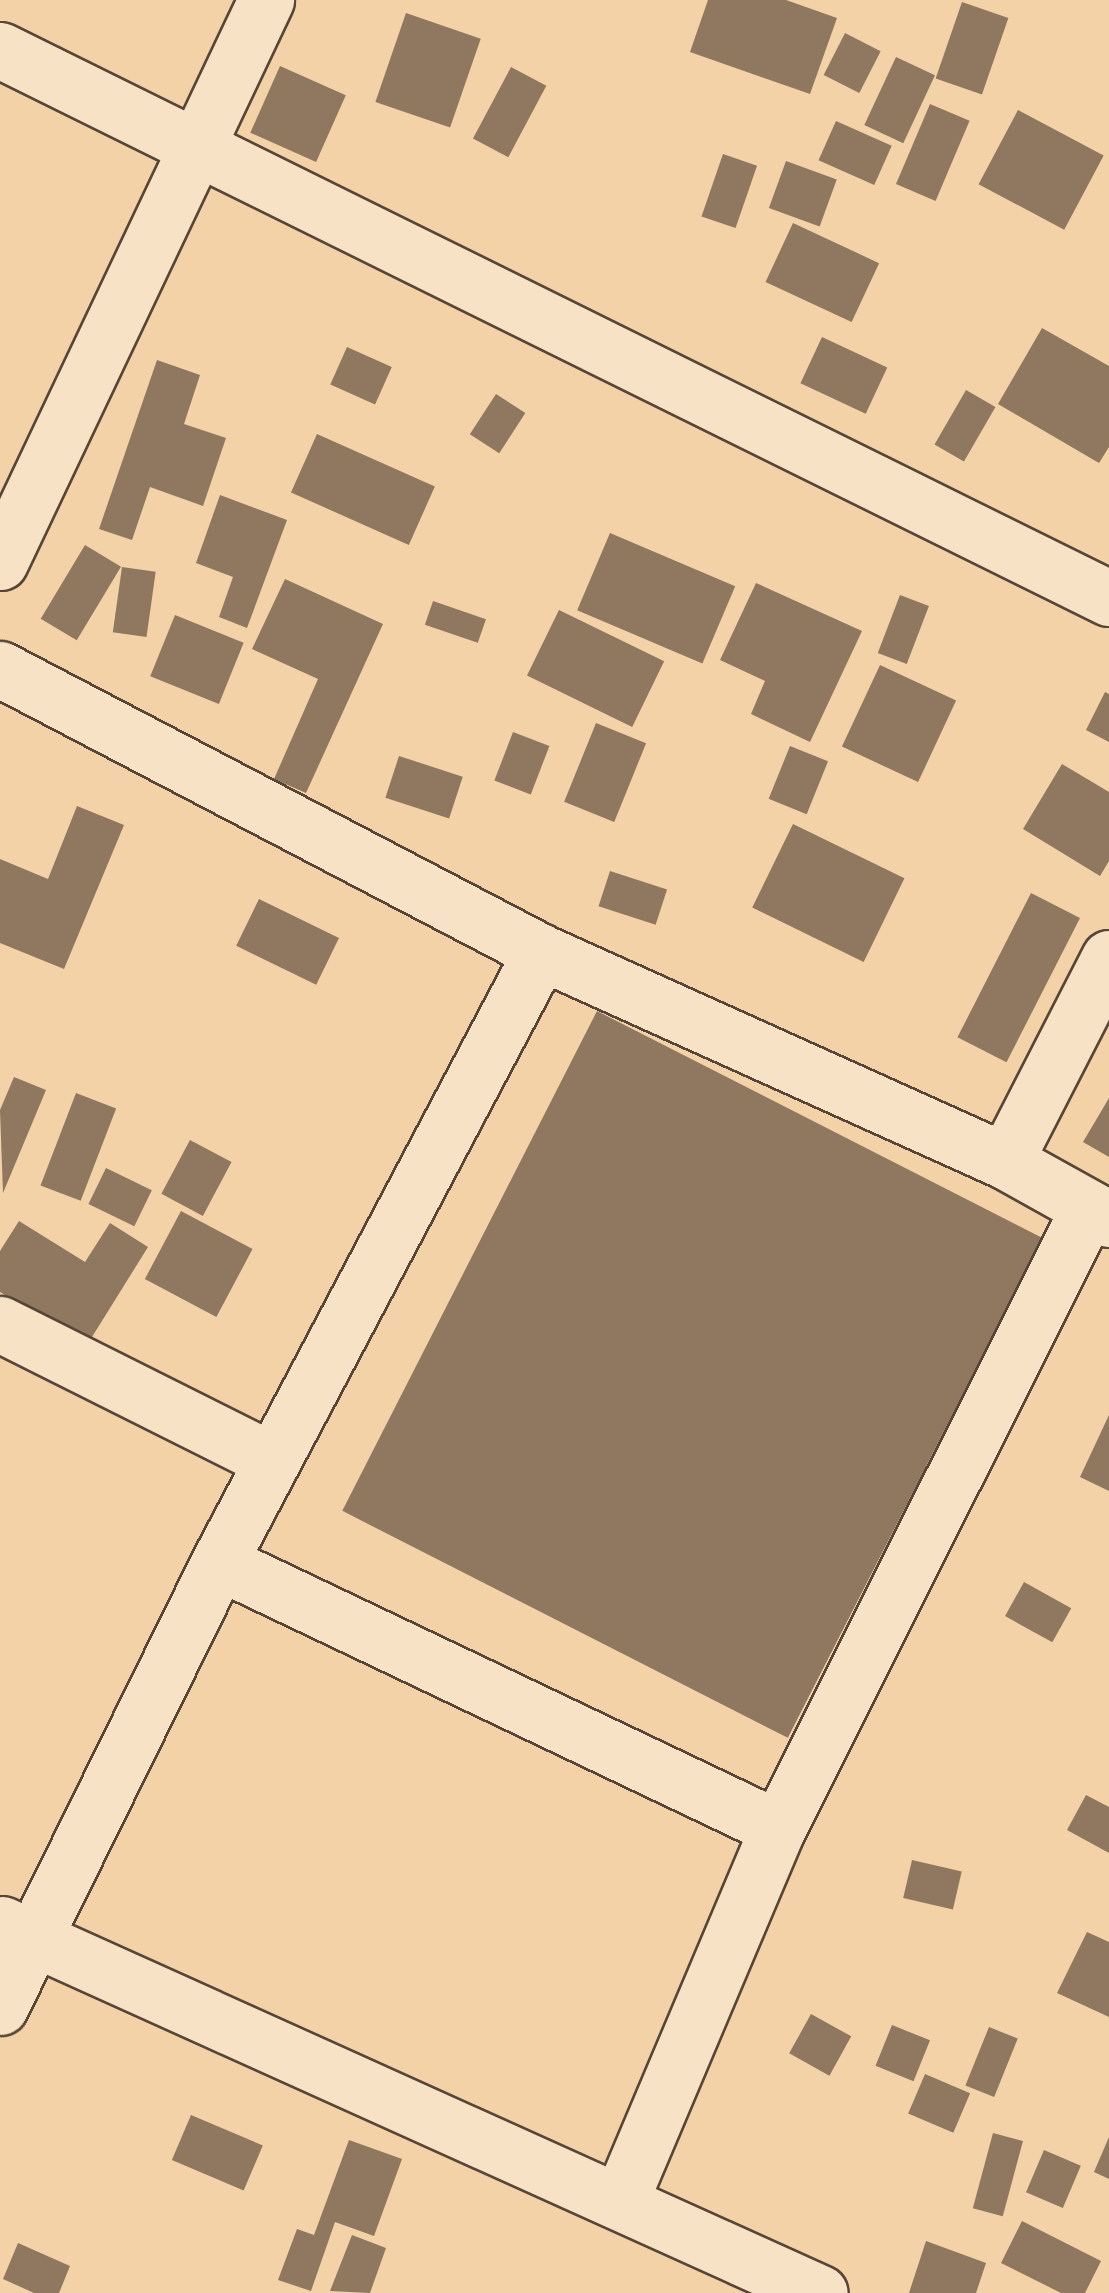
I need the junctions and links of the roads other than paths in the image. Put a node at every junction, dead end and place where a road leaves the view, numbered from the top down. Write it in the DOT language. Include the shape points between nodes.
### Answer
graph roads {
  1 [pos="266,0"];
  2 [pos="0,50"];
  3 [pos="197,148"];
  4 [pos="0,562"];
  5 [pos="1109,598"];
  6 [pos="0,669"];
  7 [pos="541,952"];
  8 [pos="1109,958"];
  9 [pos="1005,1161"];
  10 [pos="1098,1214"];
  11 [pos="0,1324"];
  12 [pos="271,1460"];
  13 [pos="219,1562"];
  14 [pos="778,1828"];
  15 [pos="16,1932"];
  16 [pos="0,2007"];
  17 [pos="621,2199"];
  18 [pos="820,2293"];
  1 -- 3 [label="street"];
  2 -- 3 [label="street"];
  3 -- 4 [label="street"];
  3 -- 5 [label="street"];
  6 -- 7 [label="street"];
  7 -- 9 [label="street"];
  7 -- 12 [label="street"];
  8 -- 9 [label="street"];
  9 -- 10 [label="street"];
  10 -- 14 [label="street"];
  11 -- 12 [label="street"];
  12 -- 13 [label="street"];
  13 -- 14 [label="street"];
  13 -- 15 [label="street"];
  14 -- 17 [label="street"];
  15 -- 16 [label="street"];
  15 -- 17 [label="street"];
  17 -- 18 [label="street"];
}
